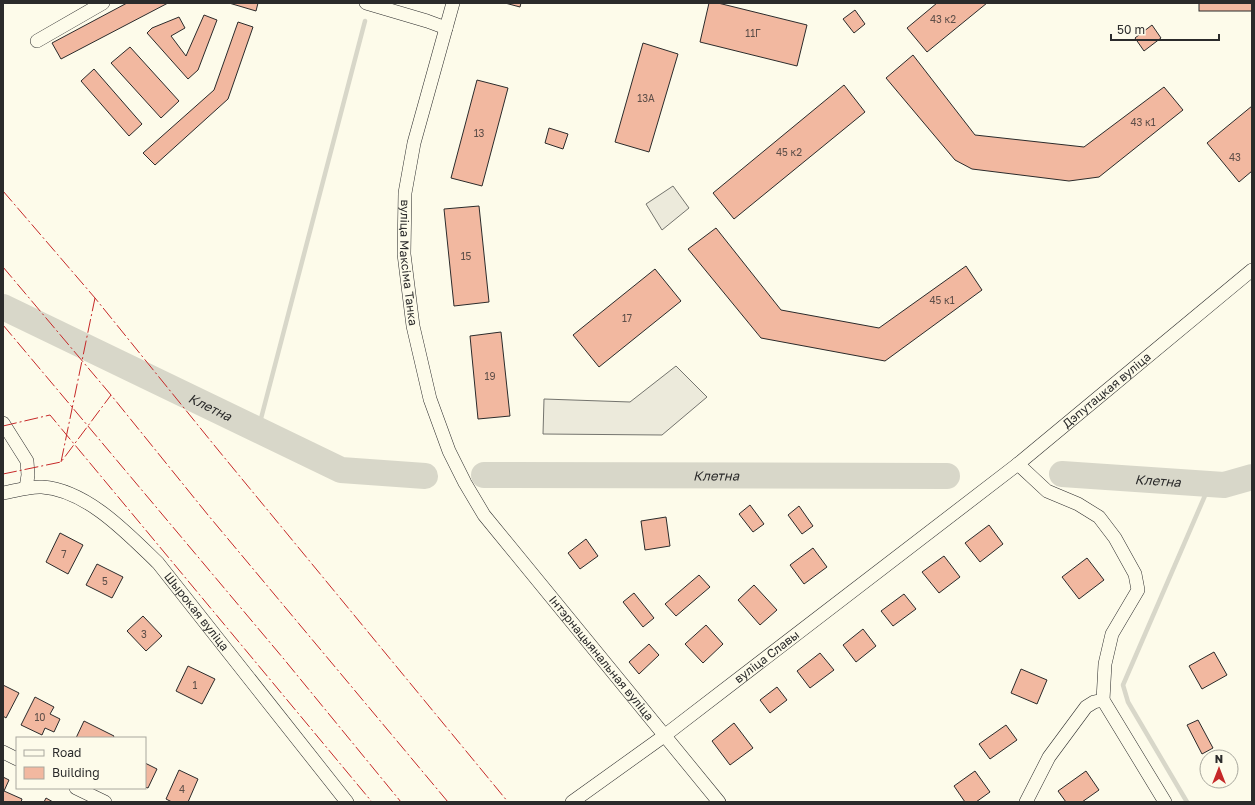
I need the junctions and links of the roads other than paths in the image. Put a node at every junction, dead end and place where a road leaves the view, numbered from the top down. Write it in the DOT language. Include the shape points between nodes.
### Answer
graph roads {
  1 [pos="103,3"];
  2 [pos="366,3"];
  3 [pos="453,3"];
  4 [pos="446,28"];
  5 [pos="36,41"];
  6 [pos="1252,270"];
  7 [pos="3,423"];
  8 [pos="1018,464"];
  9 [pos="26,488"];
  10 [pos="3,494"];
  11 [pos="960,509"];
  12 [pos="484,515"];
  13 [pos="1103,700"];
  14 [pos="664,736"];
  15 [pos="3,752"];
  16 [pos="16,758"];
  17 [pos="78,789"];
  18 [pos="105,802"];
  19 [pos="347,802"];
  20 [pos="572,802"];
  21 [pos="719,802"];
  22 [pos="1026,802"];
  23 [pos="1165,802"];
  1 -- 5 [label="street"];
  2 -- 4 [label="street"];
  3 -- 4 [label="street, вуліца Максіма Танка"];
  4 -- 12 [label="street, вуліца Максіма Танка" via="414,144 406,186 404,254 413,326 430,399 449,451"];
  6 -- 8 [label="street, Дэпутацкая вуліца"];
  7 -- 9 [label="street" via="27,461"];
  8 -- 11 [label="street, Дэпутацкая вуліца"];
  8 -- 13 [label="street" via="1047,491 1078,504 1099,517 1115,538 1135,574 1138,590 1112,634 1104,664"];
  9 -- 10 [label="street, Шырокая вуліца"];
  9 -- 19 [label="street, Шырокая вуліца" via="42,487 63,491 88,503 123,529 158,563"];
  11 -- 14 [label="street, вуліца Славы"];
  12 -- 14 [label="street, Інтэрнацыянальная вуліца"];
  13 -- 22 [label="street" via="1086,707 1049,757"];
  13 -- 23 [label="street"];
  14 -- 20 [label="street, вуліца Славы"];
  14 -- 21 [label="street, Інтэрнацыянальная вуліца"];
  15 -- 16 [label="street"];
  17 -- 18 [label="street"];
}
